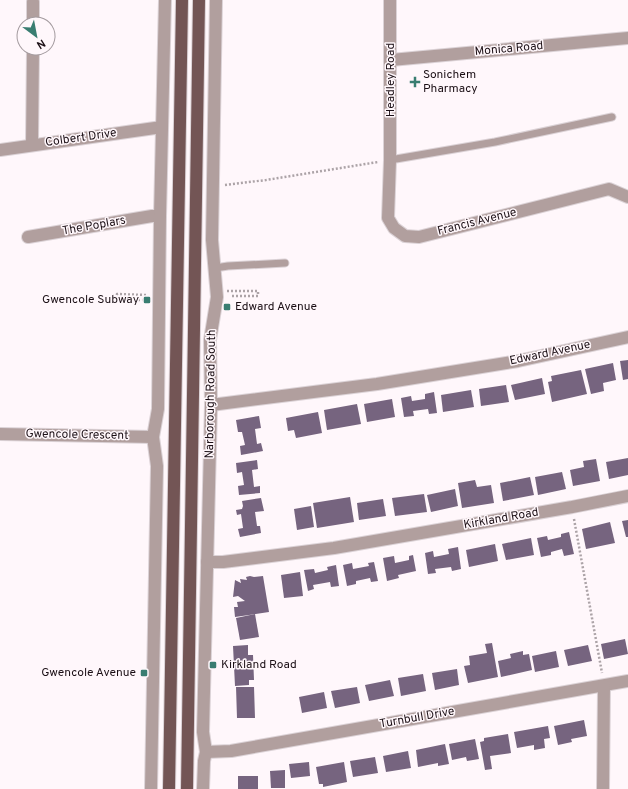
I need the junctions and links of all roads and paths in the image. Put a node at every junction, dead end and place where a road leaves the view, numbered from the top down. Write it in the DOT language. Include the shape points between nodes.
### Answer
graph roads {
  1 [pos="165,0"];
  2 [pos="182,0"];
  3 [pos="199,0"];
  4 [pos="216,0"];
  5 [pos="390,0"];
  6 [pos="34,2"];
  7 [pos="33,16"];
  8 [pos="628,38"];
  9 [pos="33,56"];
  10 [pos="391,60"];
  11 [pos="612,117"];
  12 [pos="162,127"];
  13 [pos="32,145"];
  14 [pos="0,150"];
  15 [pos="390,160"];
  16 [pos="213,187"];
  17 [pos="628,196"];
  18 [pos="160,216"];
  19 [pos="28,237"];
  20 [pos="285,263"];
  21 [pos="215,268"];
  22 [pos="230,291"];
  23 [pos="146,294"];
  24 [pos="230,296"];
  25 [pos="146,300"];
  26 [pos="628,337"];
  27 [pos="210,405"];
  28 [pos="0,434"];
  29 [pos="153,437"];
  30 [pos="628,496"];
  31 [pos="572,507"];
  32 [pos="207,562"];
  33 [pos="628,681"];
  34 [pos="604,686"];
  35 [pos="206,752"];
  36 [pos="150,789"];
  37 [pos="169,789"];
  38 [pos="187,789"];
  39 [pos="203,789"];
  40 [pos="604,789"];
  1 -- 12 [label="street"];
  2 -- 37 [label="main road"];
  3 -- 38 [label="main road, Narborough Road South"];
  4 -- 16 [label="street, Narborough Road South"];
  5 -- 10 [label="street, Headley Road"];
  6 -- 7 [label="street"];
  8 -- 10 [label="street, Monica Road"];
  9 -- 13 [label="street"];
  10 -- 15 [label="street, Headley Road"];
  11 -- 15 [label="lane" via="495,142"];
  12 -- 13 [label="street, Colbert Drive"];
  12 -- 18 [label="street"];
  13 -- 14 [label="street, Colbert Drive"];
  15 -- 16 [label="path"];
  15 -- 17 [label="street, Francis Avenue" via="388,218 394,228 405,236 419,237 609,189"];
  16 -- 21 [label="street, Narborough Road South" via="212,240"];
  18 -- 19 [label="street, The Poplars"];
  18 -- 29 [label="street" via="158,409"];
  20 -- 21 [label="lane"];
  21 -- 27 [label="street, Narborough Road South" via="217,297 210,340"];
  22 -- 24 [label="path" via="258,291 258,296"];
  23 -- 25 [label="path" via="117,294 117,300"];
  26 -- 27 [label="street, Edward Avenue" via="518,361 377,384"];
  27 -- 32 [label="street, Narborough Road South"];
  28 -- 29 [label="street, Gwencole Crescent"];
  29 -- 36 [label="street" via="157,466"];
  30 -- 31 [label="street, Kirkland Road"];
  31 -- 32 [label="street, Kirkland Road" via="334,548"];
  31 -- 34 [label="path"];
  32 -- 35 [label="street, Narborough Road South" via="203,732"];
  33 -- 34 [label="street, Turnbull Drive"];
  34 -- 35 [label="street, Turnbull Drive" via="231,751"];
  34 -- 40 [label="street"];
  35 -- 39 [label="street, Narborough Road South"];
}
